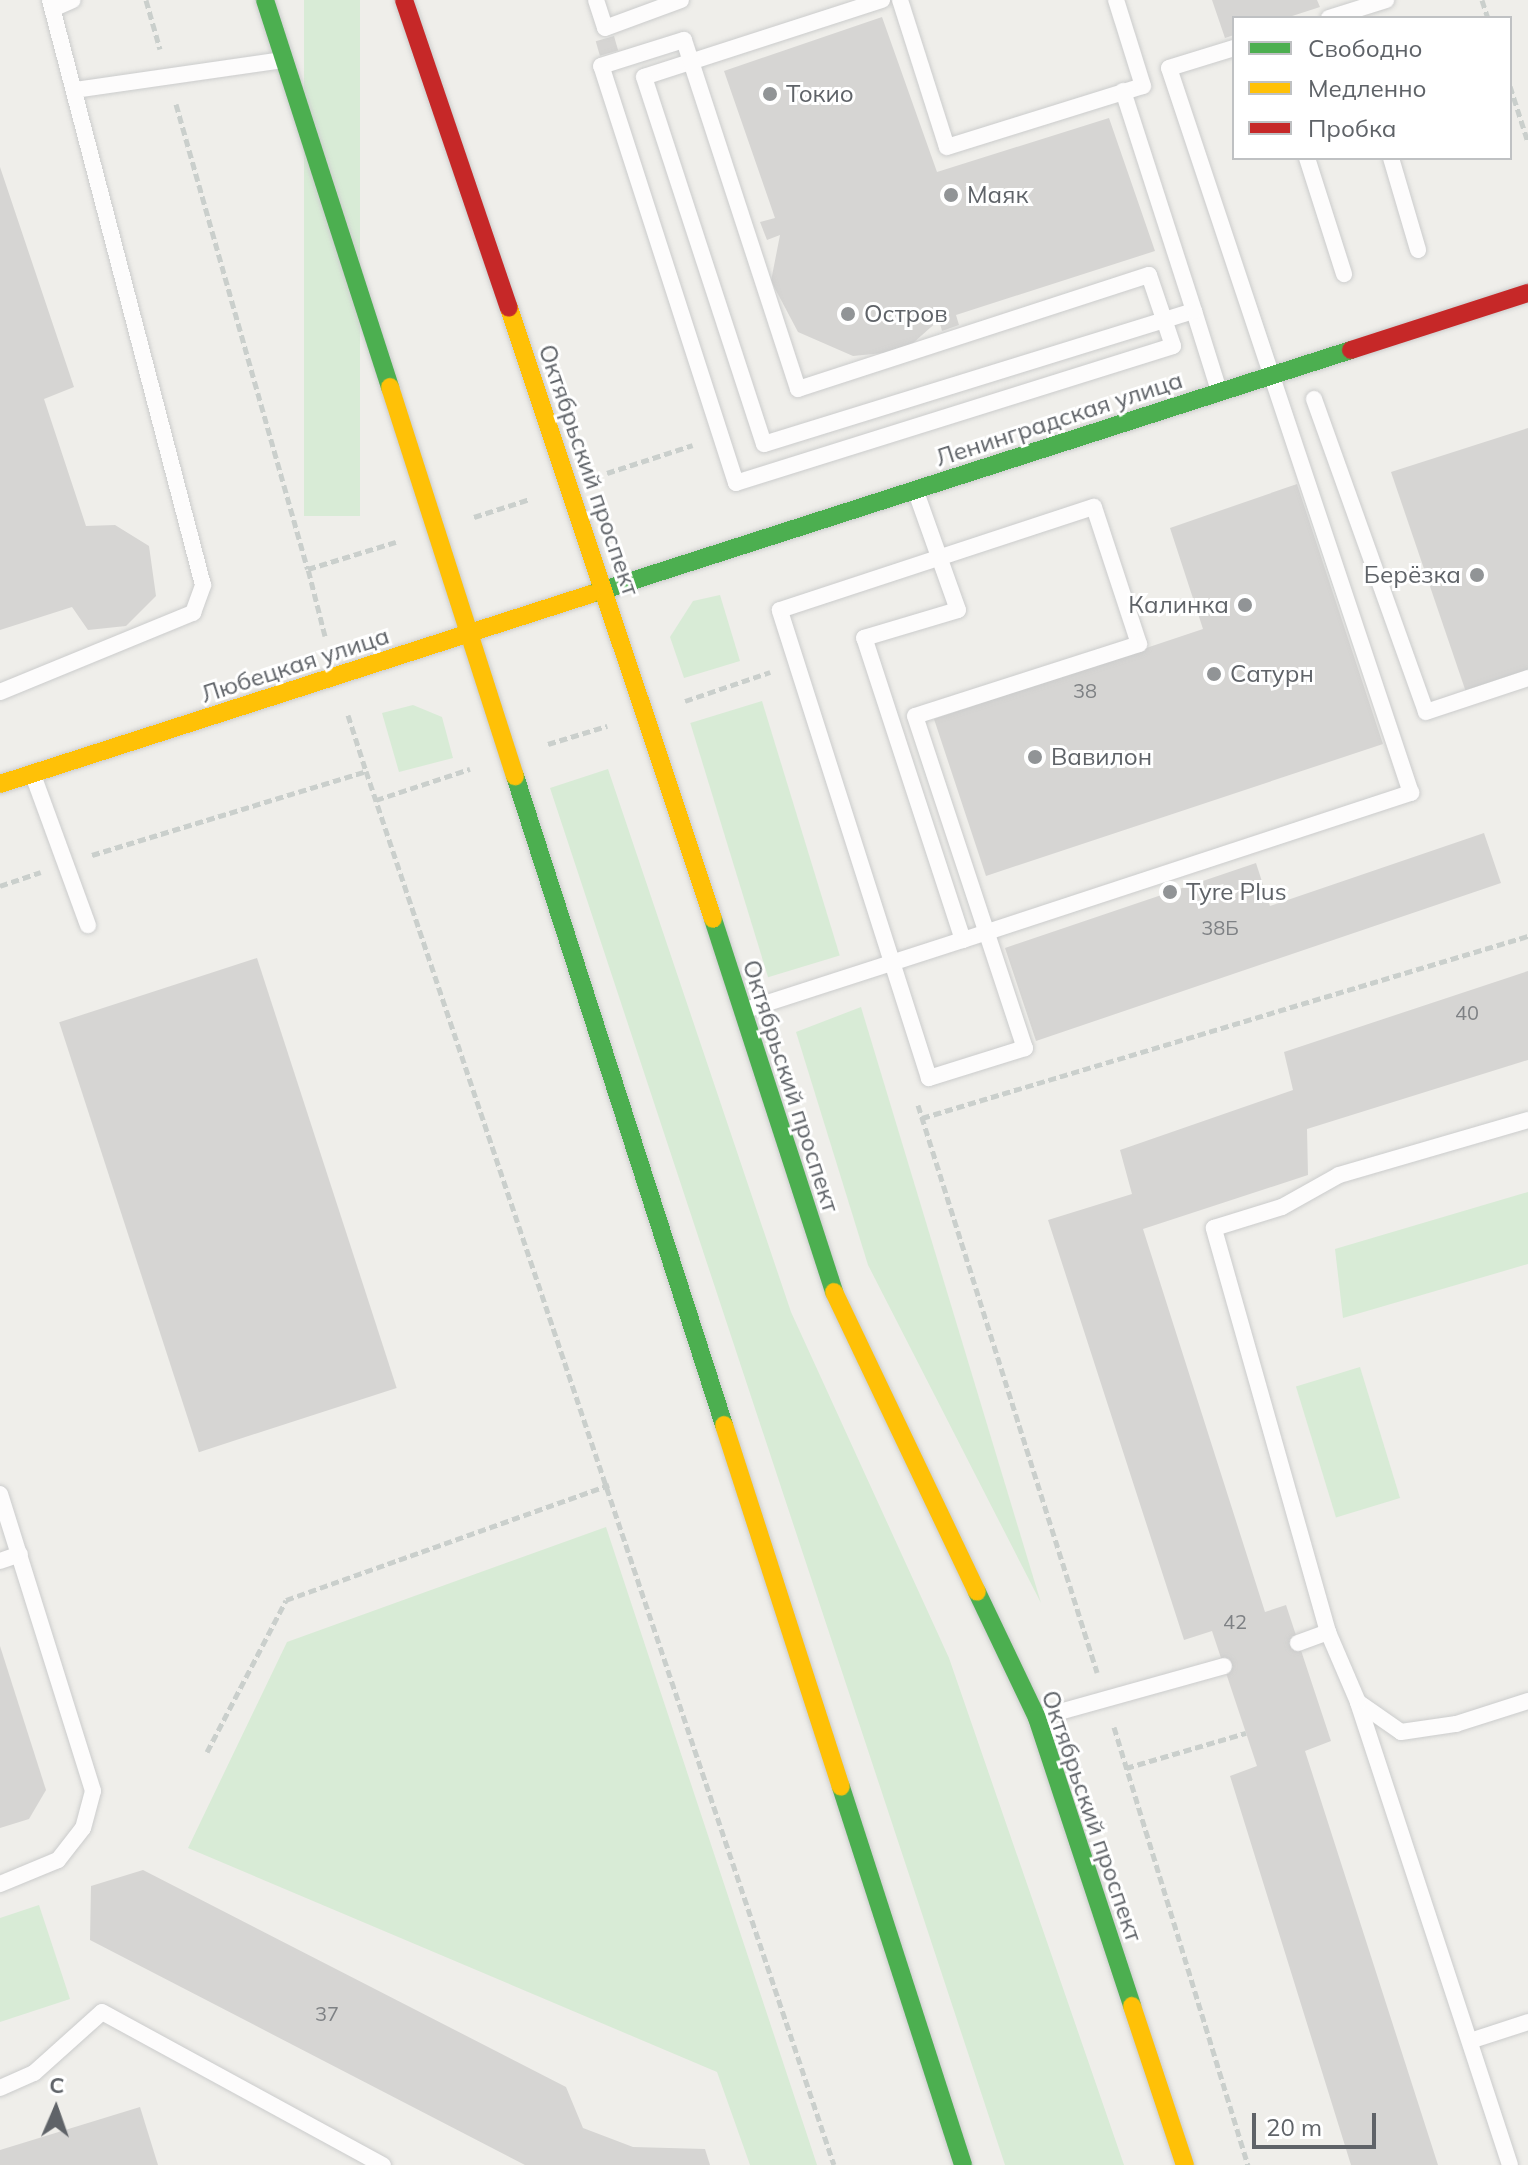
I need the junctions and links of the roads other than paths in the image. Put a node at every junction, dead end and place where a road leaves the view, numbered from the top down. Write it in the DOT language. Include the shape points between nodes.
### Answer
graph roads {
  1 [pos="73,0"];
  2 [pos="265,0"];
  3 [pos="404,0"];
  4 [pos="596,0"];
  5 [pos="681,0"];
  6 [pos="882,0"];
  7 [pos="900,0"];
  8 [pos="1116,0"];
  9 [pos="1386,0"];
  10 [pos="53,4"];
  11 [pos="1348,15"];
  12 [pos="1232,49"];
  13 [pos="285,59"];
  14 [pos="691,62"];
  15 [pos="75,90"];
  16 [pos="1123,91"];
  17 [pos="1308,160"];
  18 [pos="1392,160"];
  19 [pos="1418,250"];
  20 [pos="1344,274"];
  21 [pos="1528,293"];
  22 [pos="1194,311"];
  23 [pos="1164,319"];
  24 [pos="1268,376"];
  25 [pos="1219,393"];
  26 [pos="1314,399"];
  27 [pos="916,491"];
  28 [pos="938,558"];
  29 [pos="605,591"];
  30 [pos="466,636"];
  31 [pos="1528,678"];
  32 [pos="0,692"];
  33 [pos="33,773"];
  34 [pos="0,784"];
  35 [pos="88,925"];
  36 [pos="987,932"];
  37 [pos="963,940"];
  38 [pos="893,964"];
  39 [pos="741,1012"];
  40 [pos="1528,1120"];
  41 [pos="0,1494"];
  42 [pos="20,1554"];
  43 [pos="0,1561"];
  44 [pos="1328,1632"];
  45 [pos="1298,1643"];
  46 [pos="1224,1666"];
  47 [pos="1528,1701"];
  48 [pos="1358,1702"];
  49 [pos="1037,1718"];
  50 [pos="0,1884"];
  51 [pos="1528,2022"];
  52 [pos="1470,2041"];
  53 [pos="0,2088"];
  54 [pos="383,2165"];
  55 [pos="963,2165"];
  56 [pos="1185,2165"];
  57 [pos="1510,2165"];
  1 -- 10 [label="lane"];
  2 -- 13 [label="main road"];
  3 -- 29 [label="main road, Октябрьский проспект"];
  4 -- 5 [label="lane" via="605,28"];
  6 -- 14 [label="lane"];
  7 -- 16 [label="lane" via="947,147"];
  8 -- 16 [label="lane" via="1143,86"];
  9 -- 11 [label="lane"];
  10 -- 15 [label="lane"];
  12 -- 24 [label="lane" via="1169,68"];
  13 -- 15 [label="lane"];
  13 -- 30 [label="main road"];
  14 -- 23 [label="lane" via="798,389 1149,275"];
  14 -- 23 [label="lane" via="644,77 764,444"];
  14 -- 23 [label="lane" via="684,40 601,66 736,483 1173,346"];
  15 -- 32 [label="lane" via="203,585 193,613"];
  16 -- 22 [label="lane"];
  17 -- 20 [label="lane"];
  18 -- 19 [label="lane"];
  21 -- 24 [label="main road, Ленинградская улица"];
  22 -- 23 [label="lane"];
  22 -- 25 [label="lane"];
  24 -- 25 [label="main road, Ленинградская улица"];
  24 -- 36 [label="lane" via="1411,793"];
  25 -- 27 [label="main road, Ленинградская улица"];
  26 -- 31 [label="lane" via="1426,712"];
  27 -- 28 [label="lane"];
  27 -- 29 [label="main road, Ленинградская улица"];
  28 -- 36 [label="lane" via="1094,507 1139,644 915,716"];
  28 -- 37 [label="lane" via="958,610 864,638"];
  28 -- 38 [label="lane" via="780,610"];
  29 -- 30 [label="main road, Любецкая улица"];
  29 -- 39 [label="main road, Октябрьский проспект"];
  30 -- 33 [label="main road, Любецкая улица"];
  30 -- 55 [label="main road"];
  33 -- 34 [label="main road, Любецкая улица"];
  33 -- 35 [label="lane"];
  36 -- 37 [label="lane"];
  36 -- 38 [label="lane" via="1025,1048 929,1078"];
  37 -- 38 [label="lane"];
  38 -- 39 [label="lane"];
  39 -- 49 [label="main road, Октябрьский проспект" via="834,1292"];
  40 -- 44 [label="lane" via="1339,1175 1282,1207 1214,1228"];
  41 -- 42 [label="lane"];
  42 -- 43 [label="lane"];
  42 -- 50 [label="lane" via="93,1791 83,1828 58,1860"];
  44 -- 45 [label="lane"];
  44 -- 48 [label="lane"];
  46 -- 49 [label="lane"];
  47 -- 48 [label="lane" via="1456,1724 1401,1732"];
  48 -- 52 [label="lane"];
  49 -- 56 [label="main road, Октябрьский проспект"];
  51 -- 52 [label="lane"];
  52 -- 57 [label="lane"];
  53 -- 54 [label="lane" via="34,2073 102,2012"];
}
